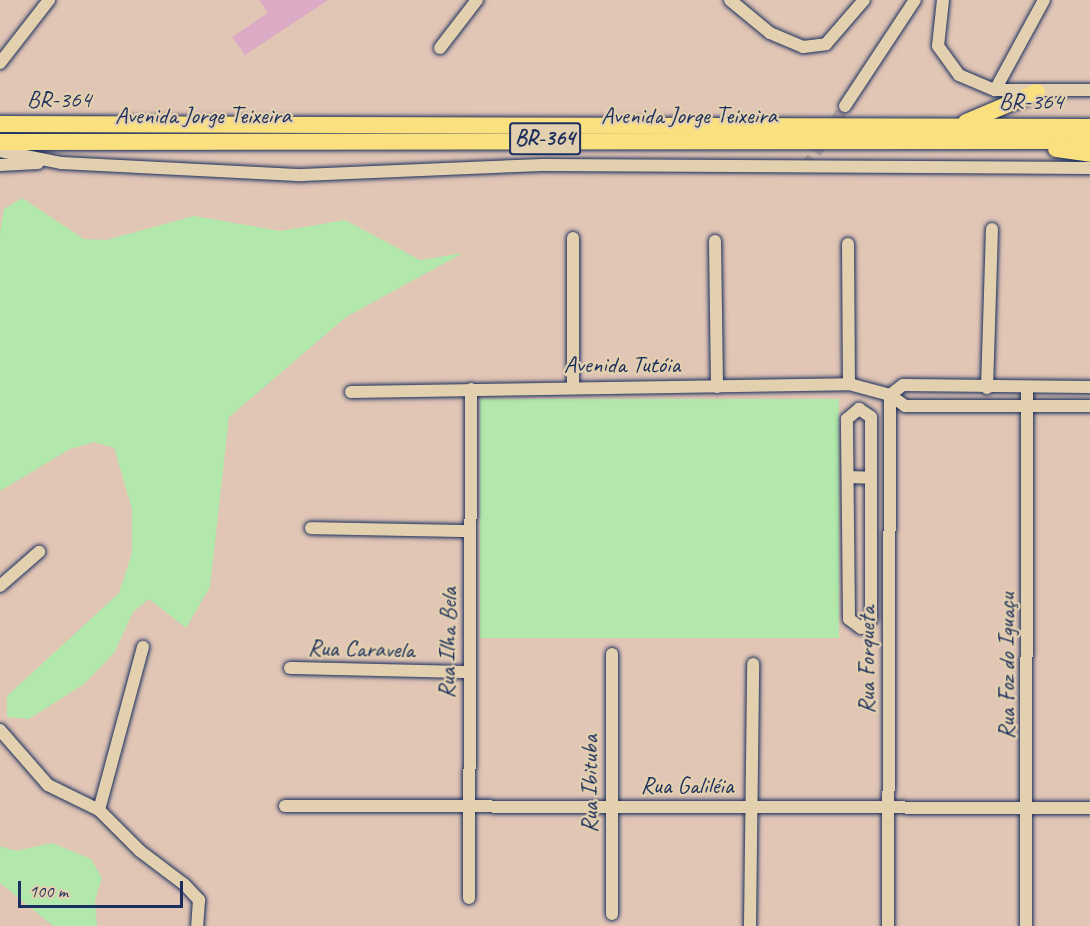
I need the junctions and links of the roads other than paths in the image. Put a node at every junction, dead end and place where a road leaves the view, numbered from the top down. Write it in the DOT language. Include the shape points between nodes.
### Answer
graph roads {
  1 [pos="49,0"];
  2 [pos="477,0"];
  3 [pos="730,0"];
  4 [pos="864,0"];
  5 [pos="915,0"];
  6 [pos="943,0"];
  7 [pos="1044,0"];
  8 [pos="440,48"];
  9 [pos="0,63"];
  10 [pos="995,90"];
  11 [pos="1090,90"];
  12 [pos="1037,92"];
  13 [pos="845,106"];
  14 [pos="0,124"];
  15 [pos="959,126"];
  16 [pos="1090,127"];
  17 [pos="998,140"];
  18 [pos="1090,141"];
  19 [pos="0,142"];
  20 [pos="0,152"];
  21 [pos="1090,154"];
  22 [pos="61,163"];
  23 [pos="0,165"];
  24 [pos="1090,168"];
  25 [pos="992,229"];
  26 [pos="573,238"];
  27 [pos="715,241"];
  28 [pos="848,244"];
  29 [pos="849,384"];
  30 [pos="573,385"];
  31 [pos="717,387"];
  32 [pos="1027,387"];
  33 [pos="1090,387"];
  34 [pos="987,388"];
  35 [pos="471,389"];
  36 [pos="351,392"];
  37 [pos="890,394"];
  38 [pos="1028,406"];
  39 [pos="1090,406"];
  40 [pos="847,447"];
  41 [pos="871,447"];
  42 [pos="871,463"];
  43 [pos="888,463"];
  44 [pos="848,477"];
  45 [pos="871,477"];
  46 [pos="311,528"];
  47 [pos="469,531"];
  48 [pos="39,552"];
  49 [pos="0,585"];
  50 [pos="143,647"];
  51 [pos="612,654"];
  52 [pos="753,664"];
  53 [pos="290,668"];
  54 [pos="468,672"];
  55 [pos="0,730"];
  56 [pos="467,805"];
  57 [pos="1029,805"];
  58 [pos="285,806"];
  59 [pos="752,806"];
  60 [pos="888,806"];
  61 [pos="610,807"];
  62 [pos="1090,808"];
  63 [pos="99,810"];
  64 [pos="469,898"];
  65 [pos="612,914"];
  66 [pos="197,926"];
  67 [pos="750,926"];
  68 [pos="888,926"];
  69 [pos="1026,926"];
  1 -- 9 [label="street"];
  2 -- 8 [label="street"];
  3 -- 4 [label="street" via="770,33 803,47 826,44"];
  5 -- 13 [label="street"];
  6 -- 10 [label="street" via="937,23 943,59 959,75"];
  7 -- 10 [label="street"];
  10 -- 12 [label="street"];
  11 -- 12 [label="street"];
  12 -- 15 [label="highway"];
  14 -- 15 [label="highway, BR-364 / BR-364"];
  15 -- 16 [label="highway, BR-364 / BR-364"];
  17 -- 18 [label="highway, Avenida Jorge Teixeira / BR-364"];
  17 -- 19 [label="highway, Avenida Jorge Teixeira / BR-364"];
  17 -- 21 [label="highway"];
  20 -- 22 [label="street"];
  22 -- 23 [label="street"];
  22 -- 24 [label="street" via="302,175 543,165"];
  25 -- 34 [label="street"];
  26 -- 30 [label="street"];
  27 -- 31 [label="street"];
  28 -- 29 [label="street"];
  29 -- 31 [label="street, Avenida Tutóia"];
  29 -- 37 [label="street, Avenida Tutóia"];
  30 -- 31 [label="street, Avenida Tutóia"];
  30 -- 35 [label="street, Avenida Tutóia"];
  32 -- 33 [label="street"];
  32 -- 34 [label="street"];
  32 -- 38 [label="street, Rua Foz do Iguaçu"];
  34 -- 37 [label="street" via="903,385"];
  35 -- 36 [label="street, Avenida Tutóia"];
  35 -- 47 [label="street, Rua Ilha Bela"];
  37 -- 38 [label="street, Avenida Tutóia" via="905,406"];
  37 -- 43 [label="street, Rua Forqueta"];
  38 -- 39 [label="street, Avenida Tutóia"];
  38 -- 57 [label="street, Rua Foz do Iguaçu"];
  40 -- 41 [label="street"];
  40 -- 41 [label="street" via="848,416 859,409 871,417"];
  40 -- 44 [label="street"];
  41 -- 42 [label="street"];
  42 -- 43 [label="street"];
  42 -- 45 [label="street"];
  43 -- 60 [label="street, Rua Forqueta"];
  44 -- 45 [label="street"];
  44 -- 45 [label="street" via="849,619 861,628 871,619"];
  46 -- 47 [label="street"];
  47 -- 54 [label="street, Rua Ilha Bela"];
  48 -- 49 [label="street"];
  50 -- 63 [label="street"];
  51 -- 61 [label="street, Rua Ibituba"];
  52 -- 59 [label="street"];
  53 -- 54 [label="street, Rua Caravela"];
  54 -- 56 [label="street, Rua Ilha Bela"];
  55 -- 63 [label="street" via="48,785"];
  56 -- 58 [label="street, Rua Galiléia"];
  56 -- 61 [label="street, Rua Galiléia"];
  56 -- 64 [label="street, Rua Ilha Bela"];
  57 -- 60 [label="street, Rua Galiléia"];
  57 -- 62 [label="street, Rua Galiléia"];
  57 -- 69 [label="street, Rua Foz do Iguaçu"];
  59 -- 60 [label="street, Rua Galiléia"];
  59 -- 61 [label="street, Rua Galiléia"];
  59 -- 67 [label="street"];
  60 -- 68 [label="street, Rua Forqueta"];
  61 -- 65 [label="street, Rua Ibituba"];
  63 -- 66 [label="street" via="193,893 200,905"];
}
